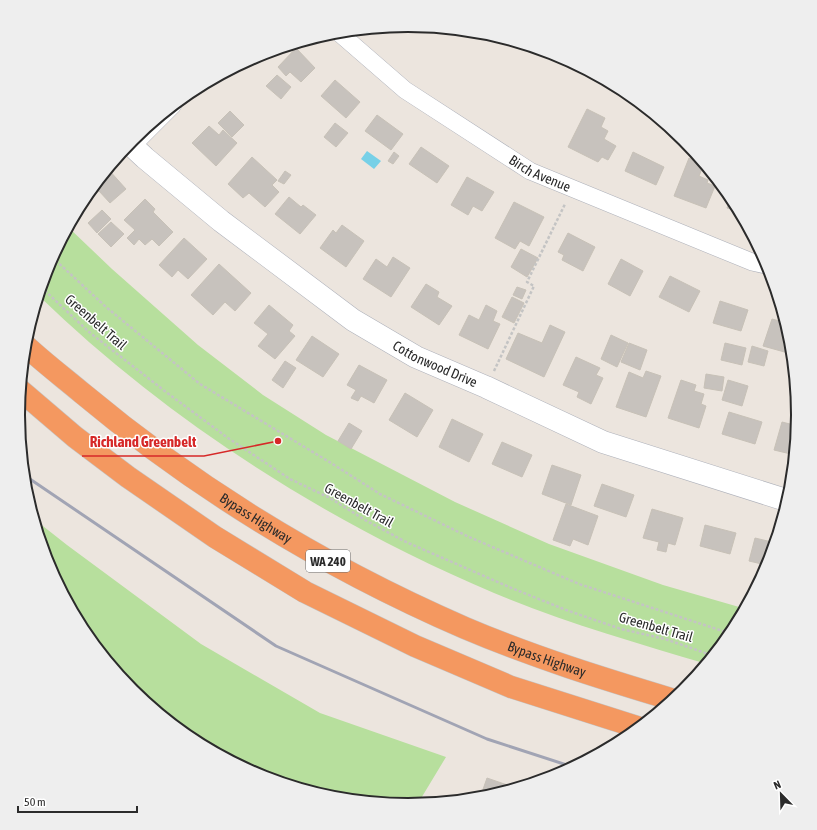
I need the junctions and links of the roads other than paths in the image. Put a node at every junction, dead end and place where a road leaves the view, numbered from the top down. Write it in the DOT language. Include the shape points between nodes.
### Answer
graph roads {
  1 [pos="343,37"];
  2 [pos="134,147"];
  3 [pos="761,264"];
  4 [pos="30,350"];
  5 [pos="26,395"];
  6 [pos="783,499"];
  7 [pos="667,698"];
  8 [pos="633,726"];
  1 -- 3 [label="street, Birch Avenue" via="405,90 530,171"];
  2 -- 6 [label="street, Cottonwood Drive" via="227,226 353,320 416,357 603,442"];
  4 -- 7 [label="highway, Bypass Highway / WA 240" via="111,418 172,464 244,512 325,560 466,629 525,652"];
  5 -- 8 [label="highway, WA 240" via="75,437 215,538 306,592 415,646 511,687"];
}
